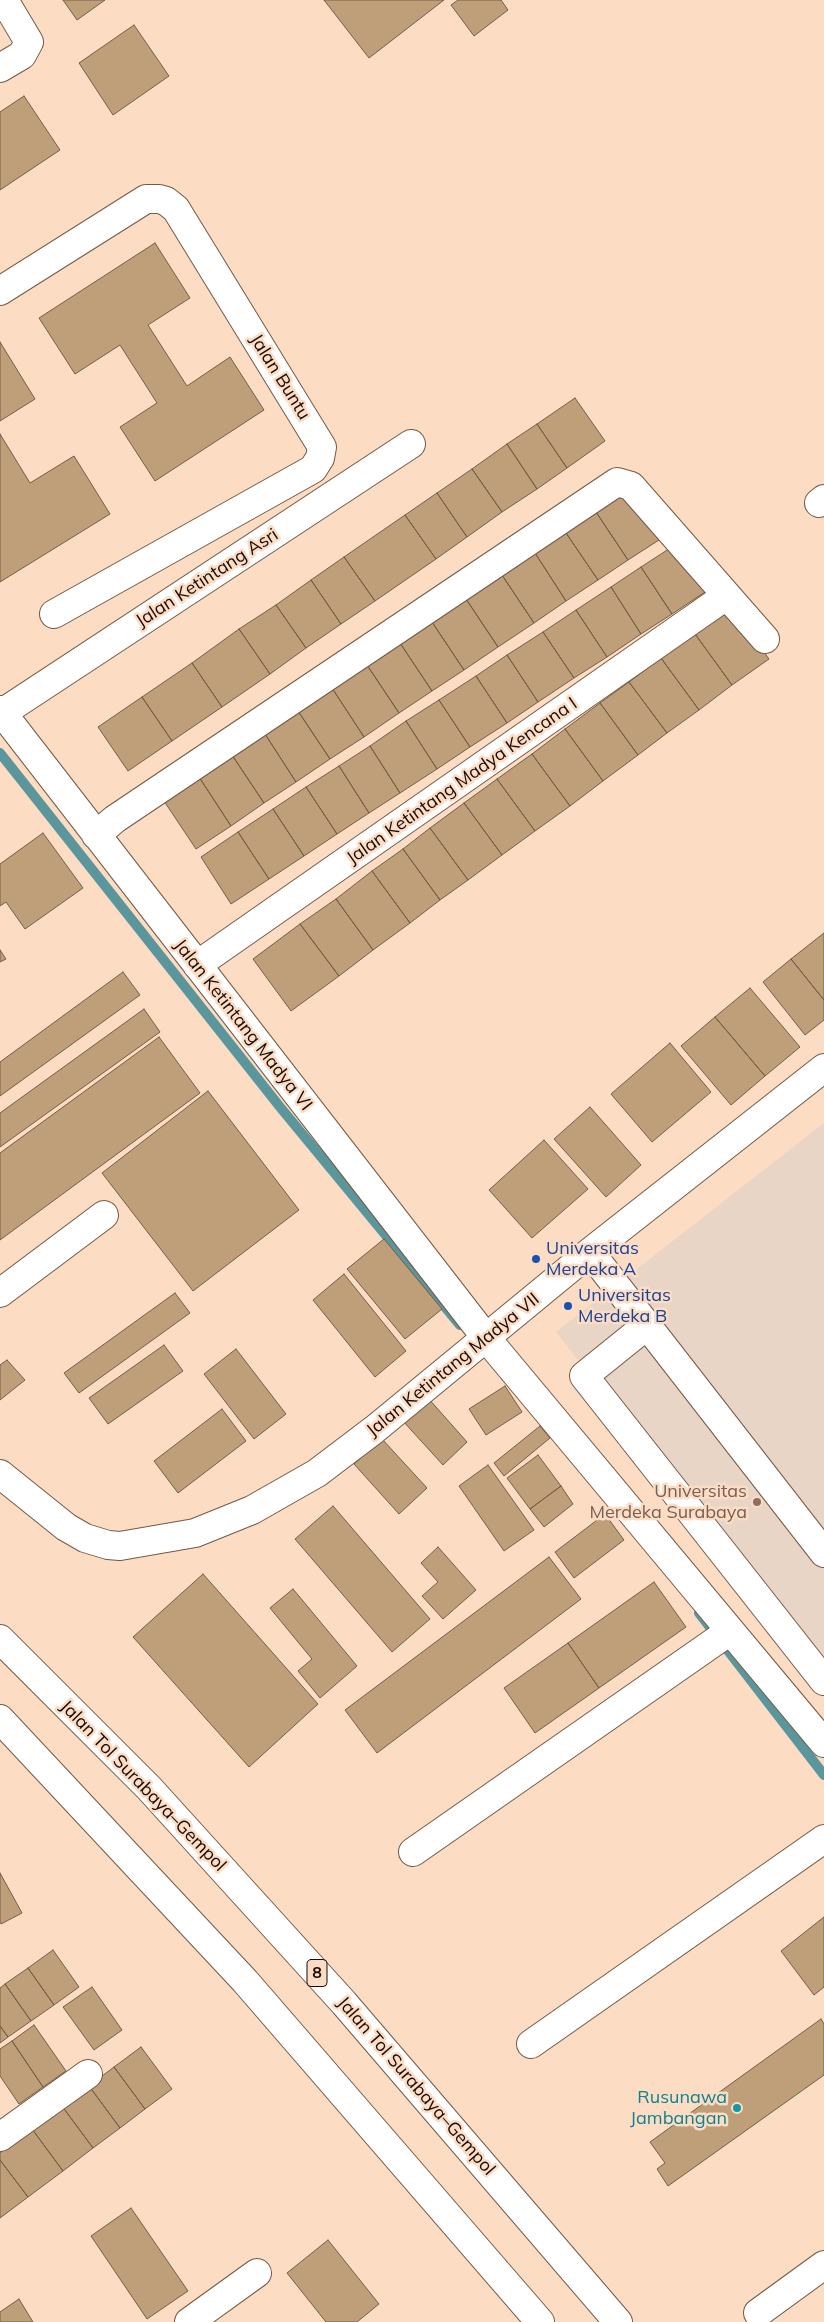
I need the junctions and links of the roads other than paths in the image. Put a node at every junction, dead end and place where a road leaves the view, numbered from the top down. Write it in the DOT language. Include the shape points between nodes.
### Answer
graph roads {
  1 [pos="4,0"];
  2 [pos="0,68"];
  3 [pos="0,291"];
  4 [pos="411,444"];
  5 [pos="726,596"];
  6 [pos="54,614"];
  7 [pos="765,639"];
  8 [pos="1,712"];
  9 [pos="96,834"];
  10 [pos="197,965"];
  11 [pos="824,1068"];
  12 [pos="104,1215"];
  13 [pos="590,1252"];
  14 [pos="0,1293"];
  15 [pos="646,1326"];
  16 [pos="484,1341"];
  17 [pos="0,1474"];
  18 [pos="824,1553"];
  19 [pos="0,1638"];
  20 [pos="717,1640"];
  21 [pos="822,1674"];
  22 [pos="0,1719"];
  23 [pos="824,1744"];
  24 [pos="824,1839"];
  25 [pos="413,1852"];
  26 [pos="531,2044"];
  27 [pos="88,2074"];
  28 [pos="0,2137"];
  29 [pos="824,2265"];
  30 [pos="257,2272"];
  31 [pos="758,2313"];
  32 [pos="189,2322"];
  33 [pos="540,2322"];
  34 [pos="618,2322"];
  1 -- 2 [label="main road" via="29,42 22,55"];
  3 -- 6 [label="main road, Jalan Buntu" via="146,199 166,202 176,209 322,447 313,469"];
  4 -- 8 [label="main road, Jalan Ketintang Asri"];
  5 -- 7 [label="main road"];
  5 -- 9 [label="main road" via="630,486 618,482"];
  5 -- 10 [label="main road, Jalan Ketintang Madya Kencana I"];
  8 -- 9 [label="main road, Jalan Ketintang Madya VI"];
  9 -- 10 [label="main road, Jalan Ketintang Madya VI"];
  10 -- 16 [label="main road, Jalan Ketintang Madya VI"];
  11 -- 13 [label="main road, Jalan Ketintang Madya VII"];
  12 -- 14 [label="main road"];
  13 -- 15 [label="main road"];
  13 -- 16 [label="main road, Jalan Ketintang Madya VII"];
  15 -- 18 [label="main road"];
  15 -- 21 [label="main road" via="584,1376"];
  16 -- 17 [label="main road, Jalan Ketintang Madya VII" via="317,1474 252,1510 195,1533 120,1546 96,1542 66,1527"];
  16 -- 20 [label="main road, Jalan Ketintang Madya VI"];
  19 -- 34 [label="main road, Jalan Tol Surabaya–Gempol / 8" via="149,1788 344,2003"];
  20 -- 23 [label="main road, Jalan Ketintang Madya VI"];
  20 -- 25 [label="main road"];
  22 -- 33 [label="main road" via="246,1981"];
  24 -- 26 [label="main road"];
  27 -- 28 [label="main road"];
  29 -- 31 [label="main road"];
  30 -- 32 [label="main road"];
}
